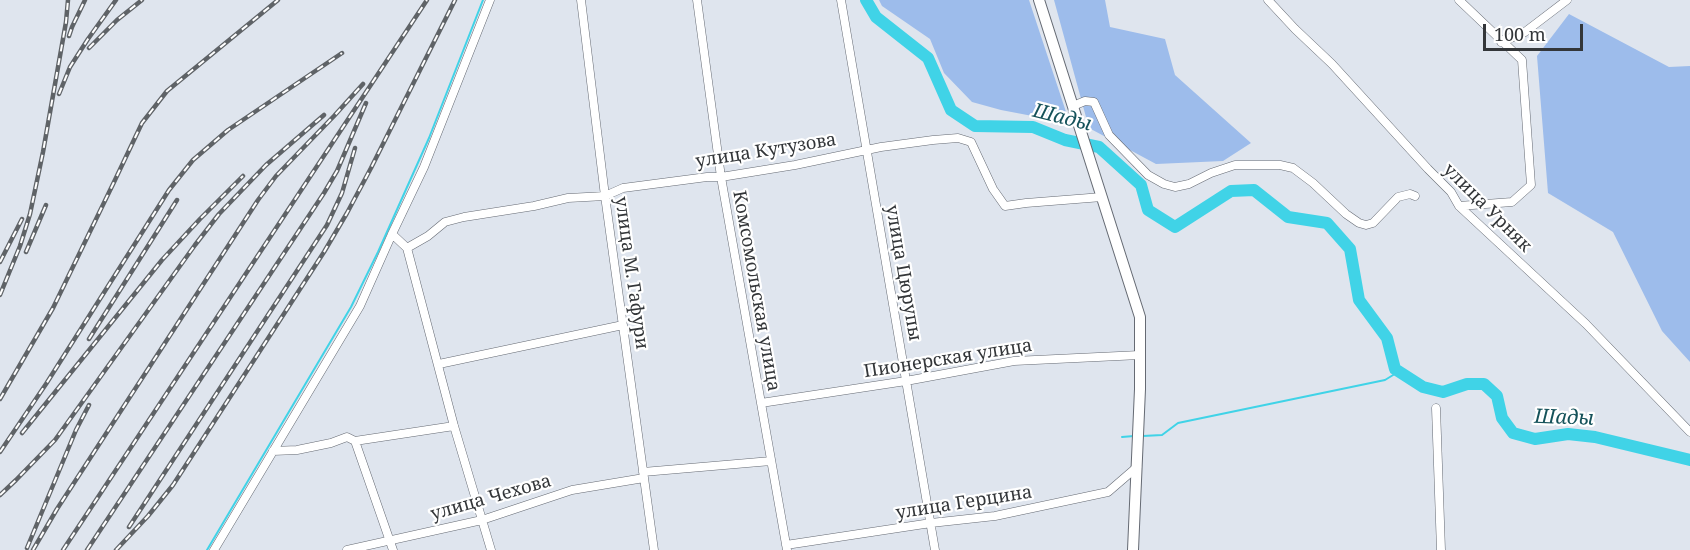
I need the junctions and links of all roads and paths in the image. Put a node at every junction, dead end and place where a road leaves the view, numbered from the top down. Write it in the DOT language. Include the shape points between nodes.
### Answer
graph roads {
  1 [pos="490,0"];
  2 [pos="581,0"];
  3 [pos="697,0"];
  4 [pos="841,0"];
  5 [pos="1039,0"];
  6 [pos="1268,0"];
  7 [pos="1459,0"];
  8 [pos="1567,0"];
  9 [pos="1501,42"];
  10 [pos="1072,106"];
  11 [pos="867,150"];
  12 [pos="721,177"];
  13 [pos="605,196"];
  14 [pos="1415,196"];
  15 [pos="1102,197"];
  16 [pos="1459,206"];
  17 [pos="392,234"];
  18 [pos="407,248"];
  19 [pos="623,325"];
  20 [pos="1140,355"];
  21 [pos="439,364"];
  22 [pos="906,381"];
  23 [pos="761,403"];
  24 [pos="1436,408"];
  25 [pos="454,426"];
  26 [pos="1690,432"];
  27 [pos="355,441"];
  28 [pos="273,452"];
  29 [pos="771,461"];
  30 [pos="1137,467"];
  31 [pos="643,475"];
  32 [pos="482,520"];
  33 [pos="931,524"];
  34 [pos="390,541"];
  35 [pos="786,547"];
  36 [pos="214,550"];
  37 [pos="347,550"];
  38 [pos="393,550"];
  39 [pos="491,550"];
  40 [pos="654,550"];
  41 [pos="935,550"];
  42 [pos="1133,550"];
  43 [pos="1441,550"];
  1 -- 17 [label="street" via="424,167"];
  2 -- 13 [label="street, улица М. Гафури"];
  3 -- 12 [label="street, Комсомольская улица"];
  4 -- 11 [label="street, улица Цюрупы"];
  5 -- 10 [label="street"];
  6 -- 16 [label="street, улица Урняк" via="1451,192"];
  7 -- 9 [label="street"];
  8 -- 9 [label="street" via="1525,32"];
  9 -- 16 [label="street" via="1522,60 1531,185 1512,202"];
  10 -- 14 [label="street" via="1094,102 1109,135 1148,175 1175,187 1235,165 1280,165 1293,168 1346,214 1366,225 1373,223 1398,197"];
  10 -- 15 [label="street"];
  11 -- 12 [label="street, улица Кутузова"];
  11 -- 15 [label="street, улица Кутузова" via="958,138 971,142 1005,206"];
  11 -- 22 [label="street, улица Цюрупы"];
  12 -- 13 [label="street, улица Кутузова" via="623,188"];
  12 -- 23 [label="street, Комсомольская улица"];
  13 -- 18 [label="street, улица Кутузова" via="568,198 464,217 445,222"];
  13 -- 19 [label="street, улица М. Гафури"];
  15 -- 20 [label="street" via="1140,317"];
  16 -- 26 [label="street, улица Урняк" via="1586,324"];
  17 -- 18 [label="street"];
  17 -- 28 [label="street" via="360,306"];
  18 -- 21 [label="street"];
  19 -- 21 [label="street"];
  19 -- 31 [label="street, улица М. Гафури"];
  20 -- 22 [label="street, Пионерская улица" via="1014,361"];
  20 -- 30 [label="street"];
  21 -- 25 [label="street"];
  22 -- 23 [label="street, Пионерская улица"];
  22 -- 33 [label="street, улица Цюрупы"];
  23 -- 29 [label="street, Комсомольская улица"];
  24 -- 43 [label="street"];
  25 -- 27 [label="street"];
  25 -- 32 [label="street"];
  27 -- 28 [label="street" via="347,437"];
  27 -- 34 [label="street"];
  28 -- 36 [label="street"];
  29 -- 31 [label="street, улица Чехова"];
  29 -- 35 [label="street, Комсомольская улица"];
  30 -- 33 [label="street, улица Герцина" via="1108,492 995,516"];
  30 -- 42 [label="street"];
  31 -- 32 [label="street, улица Чехова" via="572,490"];
  31 -- 40 [label="street, улица М. Гафури"];
  32 -- 34 [label="street, улица Чехова"];
  32 -- 39 [label="street"];
  33 -- 35 [label="street, улица Герцина"];
  33 -- 41 [label="street, улица Цюрупы"];
  34 -- 37 [label="street, улица Чехова"];
  34 -- 38 [label="street"];
}
